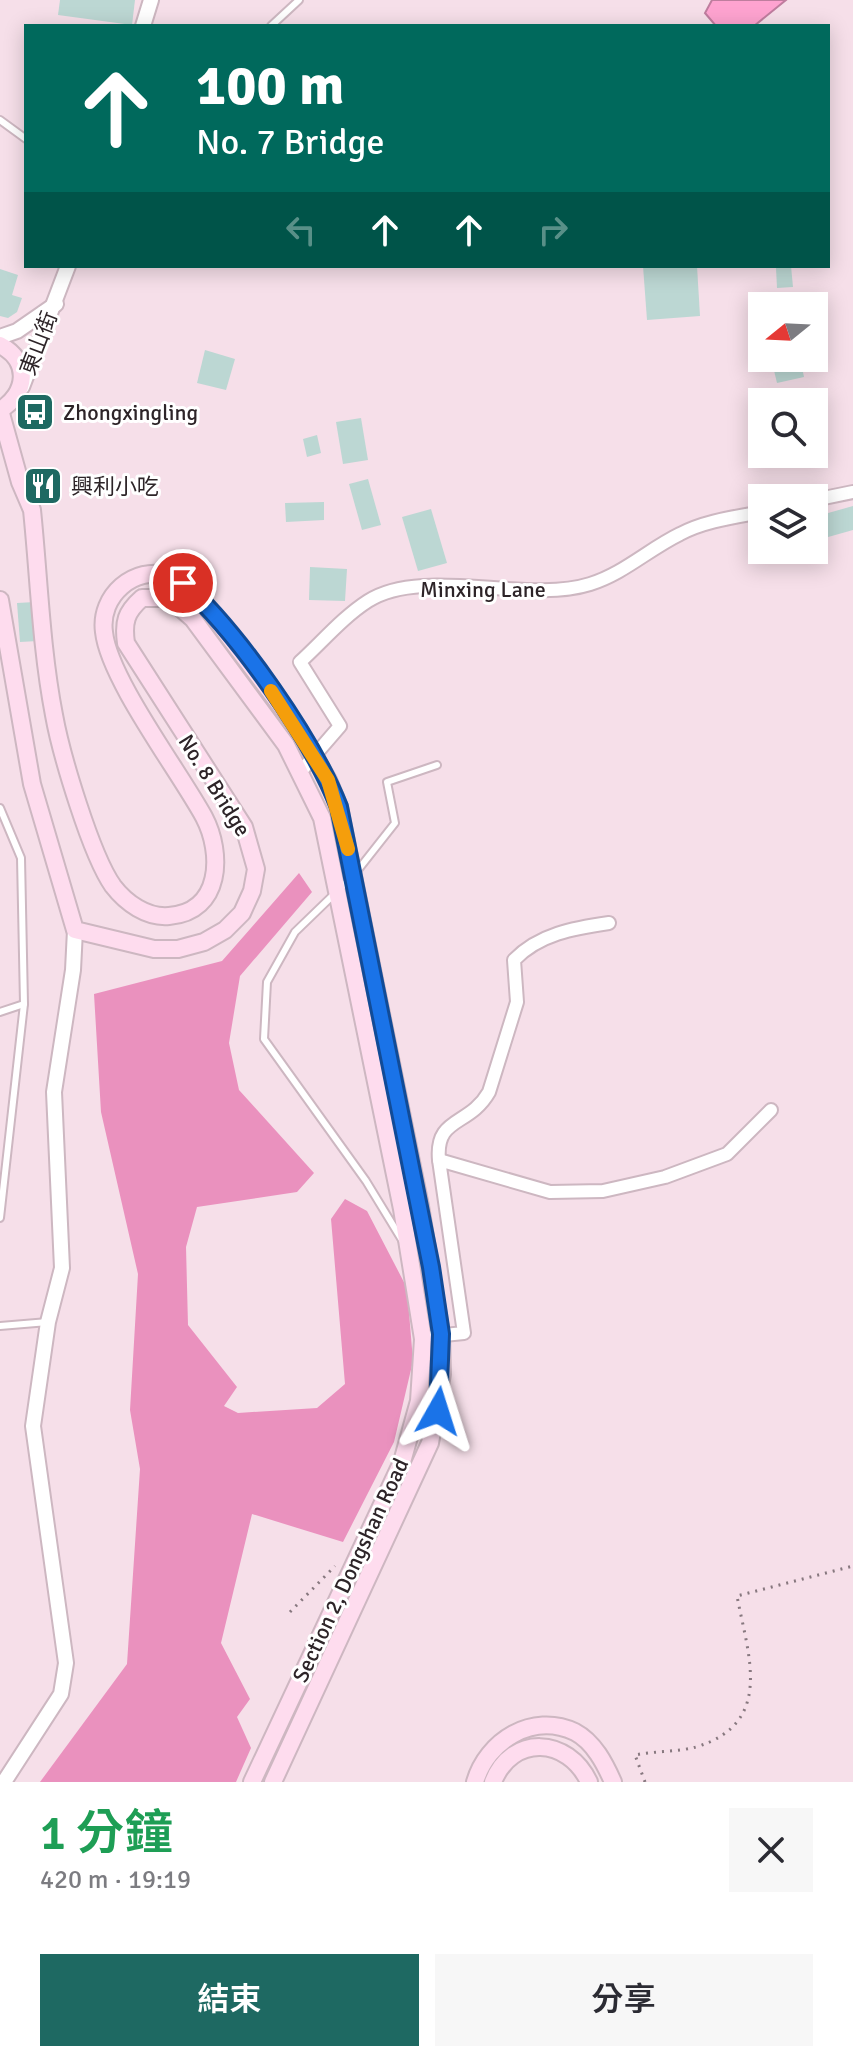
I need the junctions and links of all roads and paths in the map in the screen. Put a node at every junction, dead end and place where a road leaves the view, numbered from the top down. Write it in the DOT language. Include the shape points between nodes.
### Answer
graph roads {
  1 [pos="151,0"];
  2 [pos="299,0"];
  3 [pos="144,24"];
  4 [pos="273,24"];
  5 [pos="0,120"];
  6 [pos="24,138"];
  7 [pos="67,268"];
  8 [pos="56,303"];
  9 [pos="0,337"];
  10 [pos="0,345"];
  11 [pos="19,394"];
  12 [pos="0,411"];
  13 [pos="853,492"];
  14 [pos="828,497"];
  15 [pos="748,516"];
  16 [pos="0,600"];
  17 [pos="316,756"];
  18 [pos="437,765"];
  19 [pos="302,770"];
  20 [pos="0,808"];
  21 [pos="354,875"];
  22 [pos="338,892"];
  23 [pos="609,923"];
  24 [pos="75,930"];
  25 [pos="24,1004"];
  26 [pos="0,1012"];
  27 [pos="771,1110"];
  28 [pos="439,1160"];
  29 [pos="0,1218"];
  30 [pos="410,1253"];
  31 [pos="48,1322"];
  32 [pos="0,1326"];
  33 [pos="441,1334"];
  34 [pos="423,1339"];
  35 [pos="853,1566"];
  36 [pos="4,1782"];
  37 [pos="252,1782"];
  38 [pos="273,1782"];
  39 [pos="475,1782"];
  40 [pos="493,1782"];
  41 [pos="589,1782"];
  42 [pos="613,1782"];
  43 [pos="645,1782"];
  1 -- 3 [label="street"];
  2 -- 4 [label="lane"];
  5 -- 6 [label="lane"];
  7 -- 8 [label="street"];
  8 -- 9 [label="street, 東山街"];
  8 -- 11 [label="street, 東山街"];
  10 -- 11 [label="main road" via="22,370"];
  11 -- 12 [label="main road"];
  12 -- 17 [label="main road" via="32,510 59,742 101,864 124,898 151,914 185,913 211,889 218,857 203,817 107,650 105,611 123,584 153,573 183,583 213,613"];
  13 -- 14 [label="street"];
  15 -- 17 [label="street, Minxing Lane" via="684,532 588,585 535,591 434,586 369,600 300,662 340,726"];
  16 -- 24 [label="main road" via="32,784"];
  17 -- 19 [label="street, Minxing Lane"];
  17 -- 21 [label="main road" via="339,807"];
  18 -- 21 [label="lane" via="387,782 395,823"];
  19 -- 22 [label="main road" via="322,818"];
  19 -- 24 [label="main road, No. 8 Bridge" via="193,619 169,598 142,598 130,608 123,625 134,659 234,809 252,846 252,891 242,913 225,930 178,949 154,949"];
  20 -- 25 [label="lane" via="21,858"];
  21 -- 22 [label="lane"];
  21 -- 33 [label="main road"];
  22 -- 30 [label="main road, Section 2, Dongshan Road"];
  22 -- 30 [label="lane" via="295,932 267,982 264,1039 366,1181"];
  23 -- 28 [label="street" via="568,929 514,960 517,1002 489,1092 482,1105 441,1132"];
  24 -- 31 [label="street" via="54,1092 62,1268"];
  25 -- 26 [label="lane"];
  25 -- 29 [label="lane"];
  27 -- 28 [label="street" via="727,1154 665,1177 603,1191 550,1192"];
  28 -- 33 [label="street" via="464,1333"];
  30 -- 34 [label="main road, Section 2, Dongshan Road"];
  31 -- 32 [label="lane"];
  31 -- 36 [label="street" via="33,1426 66,1663 61,1694"];
  33 -- 34 [label="street"];
  33 -- 38 [label="main road, Section 2, Dongshan Road" via="438,1411 418,1475"];
  34 -- 37 [label="main road, Section 2, Dongshan Road" via="419,1401 402,1462"];
  35 -- 43 [label="path" via="737,1596 754,1684 736,1726 696,1747 635,1755"];
  39 -- 42 [label="main road" via="496,1744 530,1727 553,1726 592,1746"];
  40 -- 41 [label="main road" via="506,1758 528,1746 549,1745 569,1754"];
}
